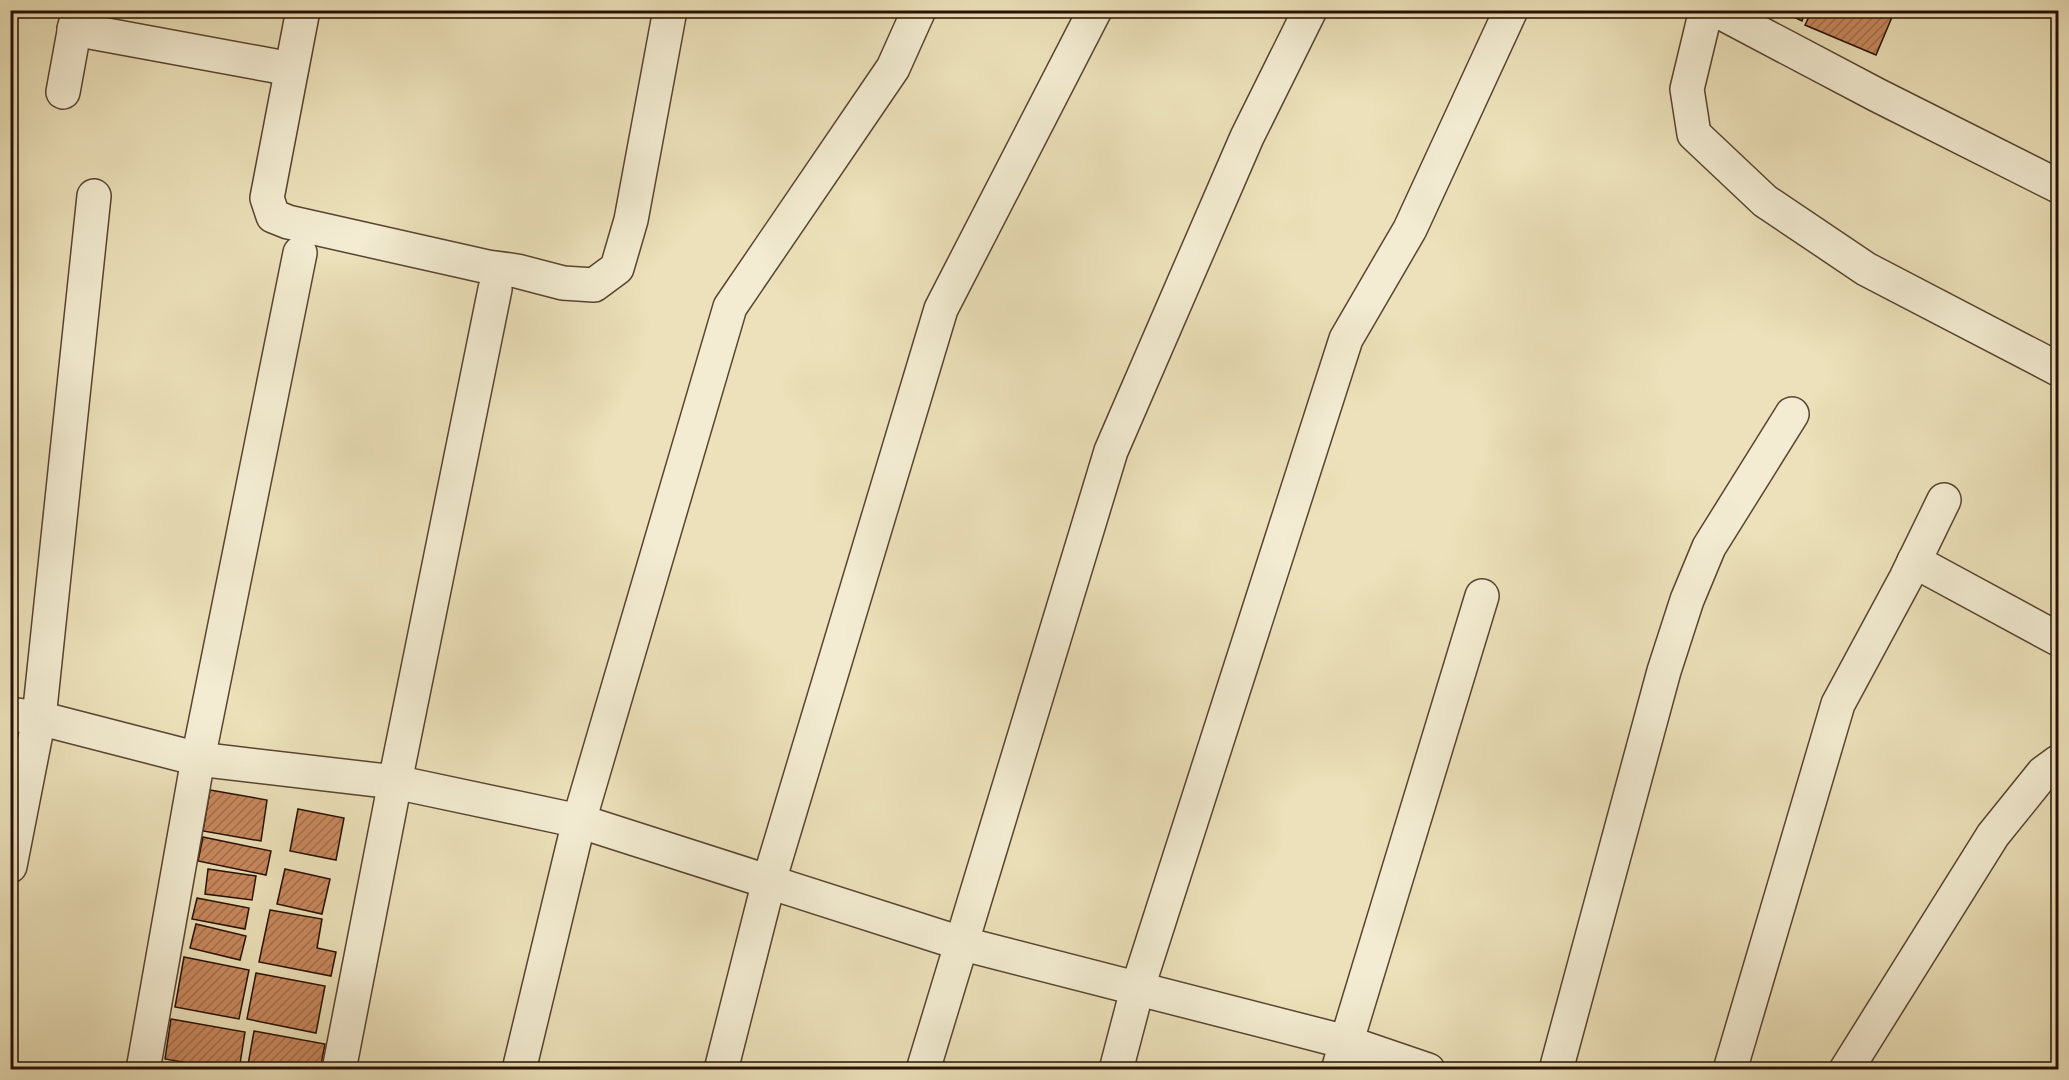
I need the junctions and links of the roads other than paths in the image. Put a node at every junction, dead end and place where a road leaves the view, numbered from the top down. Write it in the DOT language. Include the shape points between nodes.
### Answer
graph roads {
  1 [pos="303,10"];
  2 [pos="670,10"];
  3 [pos="919,10"];
  4 [pos="1095,10"];
  5 [pos="1310,10"];
  6 [pos="1511,10"];
  7 [pos="1706,10"];
  8 [pos="1716,10"];
  9 [pos="76,20"];
  10 [pos="275,66"];
  11 [pos="63,92"];
  12 [pos="2058,186"];
  13 [pos="94,196"];
  14 [pos="300,252"];
  15 [pos="495,289"];
  16 [pos="2058,369"];
  17 [pos="1792,414"];
  18 [pos="1944,500"];
  19 [pos="1914,561"];
  20 [pos="1482,596"];
  21 [pos="2058,639"];
  22 [pos="25,716"];
  23 [pos="198,759"];
  24 [pos="2058,762"];
  25 [pos="395,782"];
  26 [pos="579,821"];
  27 [pos="10,866"];
  28 [pos="769,881"];
  29 [pos="960,943"];
  30 [pos="1137,990"];
  31 [pos="1342,1056"];
  32 [pos="143,1070"];
  33 [pos="339,1070"];
  34 [pos="519,1070"];
  35 [pos="721,1070"];
  36 [pos="923,1070"];
  37 [pos="1116,1070"];
  38 [pos="1428,1070"];
  39 [pos="1556,1070"];
  40 [pos="1730,1070"];
  41 [pos="1846,1070"];
  1 -- 2 [label="street" via="267,198 273,216 488,267 563,283 594,285 618,268 631,220"];
  3 -- 26 [label="street" via="893,68 730,307"];
  4 -- 28 [label="street" via="941,309"];
  5 -- 29 [label="street" via="1246,137 1111,451"];
  6 -- 30 [label="street" via="1410,229 1346,339"];
  7 -- 16 [label="street" via="1686,89 1694,134 1765,201 1866,269"];
  8 -- 12 [label="street"];
  9 -- 10 [label="street"];
  9 -- 11 [label="street"];
  13 -- 22 [label="street"];
  14 -- 23 [label="street"];
  15 -- 25 [label="street"];
  17 -- 39 [label="street" via="1709,547 1687,600 1664,671"];
  18 -- 19 [label="street"];
  19 -- 21 [label="street"];
  19 -- 40 [label="street" via="1838,704"];
  20 -- 31 [label="street"];
  22 -- 23 [label="street"];
  22 -- 27 [label="street"];
  23 -- 25 [label="street"];
  23 -- 32 [label="street"];
  24 -- 41 [label="street" via="2043,773 1993,835"];
  25 -- 26 [label="street"];
  25 -- 33 [label="street"];
  26 -- 28 [label="street"];
  26 -- 34 [label="street"];
  28 -- 29 [label="street"];
  28 -- 35 [label="street"];
  29 -- 30 [label="street"];
  29 -- 36 [label="street"];
  30 -- 31 [label="street"];
  30 -- 37 [label="street"];
  31 -- 38 [label="street"];
}
